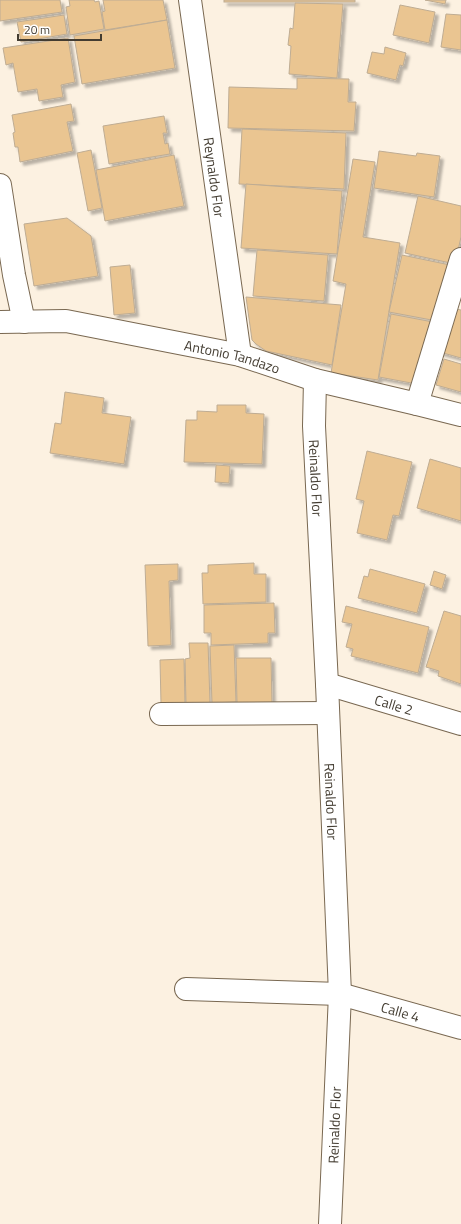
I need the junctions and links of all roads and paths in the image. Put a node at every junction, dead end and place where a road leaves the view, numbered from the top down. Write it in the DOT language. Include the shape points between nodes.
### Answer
graph roads {
  1 [pos="190,0"];
  2 [pos="0,185"];
  3 [pos="461,259"];
  4 [pos="0,322"];
  5 [pos="24,322"];
  6 [pos="240,355"];
  7 [pos="315,380"];
  8 [pos="417,404"];
  9 [pos="461,415"];
  10 [pos="327,684"];
  11 [pos="328,713"];
  12 [pos="161,714"];
  13 [pos="461,724"];
  14 [pos="186,989"];
  15 [pos="340,994"];
  16 [pos="461,1028"];
  17 [pos="330,1224"];
  1 -- 6 [label="street, Reynaldo Flor"];
  2 -- 5 [label="street"];
  3 -- 8 [label="street"];
  4 -- 5 [label="street, Antonio Tandazo"];
  5 -- 6 [label="street, Antonio Tandazo" via="66,321"];
  6 -- 7 [label="street, Antonio Tandazo"];
  7 -- 8 [label="street, Antonio Tandazo"];
  7 -- 10 [label="street, Reinaldo Flor" via="314,426"];
  8 -- 9 [label="street, Antonio Tandazo"];
  10 -- 11 [label="street, Reinaldo Flor"];
  10 -- 13 [label="street, Calle 2"];
  11 -- 12 [label="street"];
  11 -- 15 [label="street, Reinaldo Flor"];
  14 -- 15 [label="street, Calle 4"];
  15 -- 16 [label="street, Calle 4"];
  15 -- 17 [label="street, Reinaldo Flor"];
}
